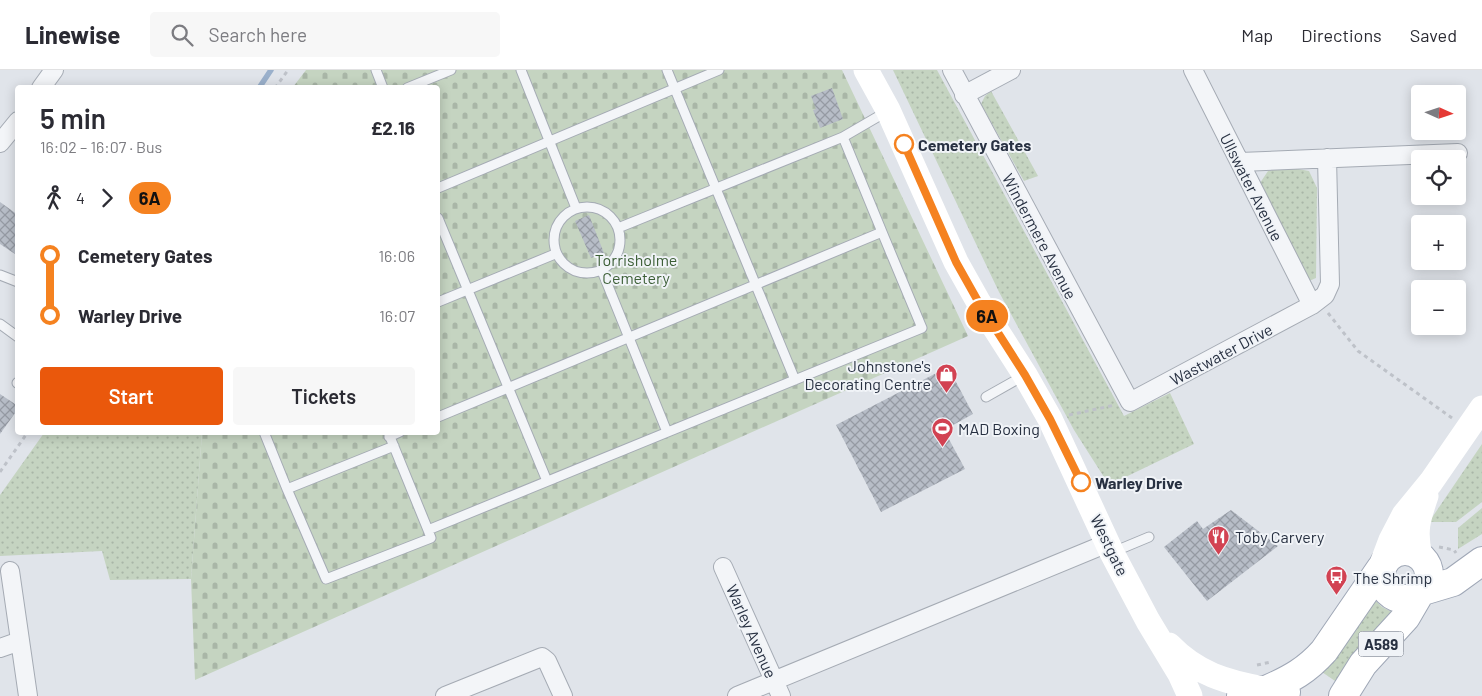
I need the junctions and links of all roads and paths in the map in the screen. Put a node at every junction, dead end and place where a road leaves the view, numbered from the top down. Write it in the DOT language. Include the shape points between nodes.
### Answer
graph roads {
  1 [pos="54,70"];
  2 [pos="288,70"];
  3 [pos="376,70"];
  4 [pos="451,70"];
  5 [pos="520,70"];
  6 [pos="667,70"];
  7 [pos="719,70"];
  8 [pos="866,70"];
  9 [pos="952,70"];
  10 [pos="1011,70"];
  11 [pos="1193,70"];
  12 [pos="43,85"];
  13 [pos="277,85"];
  14 [pos="382,85"];
  15 [pos="414,85"];
  16 [pos="674,88"];
  17 [pos="964,95"];
  18 [pos="888,110"];
  19 [pos="15,125"];
  20 [pos="843,137"];
  21 [pos="549,141"];
  22 [pos="0,143"];
  23 [pos="1411,155"];
  24 [pos="1327,158"];
  25 [pos="1240,162"];
  26 [pos="440,187"];
  27 [pos="716,189"];
  28 [pos="576,208"];
  29 [pos="440,223"];
  30 [pos="618,228"];
  31 [pos="882,232"];
  32 [pos="555,254"];
  33 [pos="602,271"];
  34 [pos="0,275"];
  35 [pos="15,281"];
  36 [pos="755,284"];
  37 [pos="467,290"];
  38 [pos="440,301"];
  39 [pos="1316,302"];
  40 [pos="0,324"];
  41 [pos="15,335"];
  42 [pos="628,337"];
  43 [pos="1025,375"];
  44 [pos="795,380"];
  45 [pos="508,387"];
  46 [pos="986,397"];
  47 [pos="1130,402"];
  48 [pos="440,416"];
  49 [pos="1475,418"];
  50 [pos="1050,419"];
  51 [pos="667,432"];
  52 [pos="26,435"];
  53 [pos="265,435"];
  54 [pos="389,435"];
  55 [pos="394,446"];
  56 [pos="0,472"];
  57 [pos="547,481"];
  58 [pos="1431,482"];
  59 [pos="286,489"];
  60 [pos="428,530"];
  61 [pos="1150,537"];
  62 [pos="1110,548"];
  63 [pos="1482,548"];
  64 [pos="1421,557"];
  65 [pos="1482,561"];
  66 [pos="1382,566"];
  67 [pos="723,567"];
  68 [pos="10,570"];
  69 [pos="1422,592"];
  70 [pos="1148,620"];
  71 [pos="20,641"];
  72 [pos="0,648"];
  73 [pos="1275,660"];
  74 [pos="1252,665"];
  75 [pos="777,688"];
  76 [pos="1258,692"];
  77 [pos="28,696"];
  78 [pos="445,696"];
  79 [pos="563,696"];
  80 [pos="737,696"];
  81 [pos="1190,696"];
  82 [pos="1295,696"];
  83 [pos="1343,696"];
  1 -- 12 [label="street"];
  2 -- 13 [label="path"];
  3 -- 14 [label="lane"];
  4 -- 15 [label="lane"];
  5 -- 21 [label="lane"];
  6 -- 16 [label="lane"];
  7 -- 16 [label="lane"];
  8 -- 18 [label="street, Westgate"];
  9 -- 17 [label="street, Windermere Avenue"];
  10 -- 17 [label="street"];
  11 -- 25 [label="street, Ullswater Avenue"];
  16 -- 21 [label="lane"];
  16 -- 27 [label="lane"];
  17 -- 47 [label="street, Windermere Avenue"];
  18 -- 20 [label="lane"];
  18 -- 43 [label="street, Westgate" via="956,262"];
  19 -- 22 [label="street"];
  20 -- 27 [label="lane"];
  20 -- 31 [label="lane"];
  21 -- 26 [label="lane"];
  21 -- 28 [label="lane"];
  23 -- 24 [label="street"];
  24 -- 25 [label="street"];
  24 -- 39 [label="street" via="1330,284 1326,295"];
  25 -- 39 [label="street, Ullswater Avenue"];
  27 -- 30 [label="lane"];
  27 -- 36 [label="lane"];
  28 -- 30 [label="lane" via="592,206 609,215"];
  28 -- 32 [label="lane" via="561,218 553,235"];
  29 -- 37 [label="lane"];
  30 -- 33 [label="lane" via="620,248 612,264"];
  31 -- 36 [label="lane"];
  31 -- 44 [label="lane" via="922,328"];
  32 -- 33 [label="lane" via="567,268 582,274"];
  32 -- 37 [label="lane"];
  33 -- 42 [label="lane"];
  34 -- 35 [label="lane"];
  36 -- 42 [label="lane"];
  36 -- 44 [label="lane"];
  37 -- 38 [label="lane"];
  37 -- 45 [label="lane"];
  39 -- 47 [label="street, Wastwater Drive"];
  39 -- 49 [label="path" via="1358,352"];
  40 -- 41 [label="lane"];
  42 -- 45 [label="lane"];
  42 -- 51 [label="lane"];
  43 -- 46 [label="lane"];
  43 -- 50 [label="street, Westgate"];
  44 -- 51 [label="lane"];
  45 -- 48 [label="lane"];
  45 -- 57 [label="lane"];
  47 -- 50 [label="path"];
  49 -- 58 [label="street"];
  50 -- 62 [label="street, Westgate"];
  51 -- 57 [label="lane"];
  52 -- 56 [label="path"];
  53 -- 59 [label="lane"];
  54 -- 55 [label="lane"];
  55 -- 59 [label="lane"];
  55 -- 60 [label="lane"];
  57 -- 60 [label="lane"];
  58 -- 64 [label="street" via="1416,528"];
  58 -- 66 [label="street" via="1398,524"];
  59 -- 60 [label="lane" via="326,578 431,538"];
  61 -- 62 [label="lane"];
  62 -- 70 [label="street, Westgate"];
  62 -- 75 [label="street"];
  63 -- 64 [label="main road, A589" via="1458,559"];
  64 -- 66 [label="main road, A589" via="1408,550 1396,551 1386,558"];
  64 -- 69 [label="main road, A589" via="1429,573"];
  65 -- 69 [label="main road" via="1453,582"];
  66 -- 69 [label="main road" via="1383,587 1392,596 1409,599"];
  66 -- 76 [label="main road, A589" via="1313,663 1286,682"];
  67 -- 75 [label="street, Warley Avenue"];
  68 -- 71 [label="street"];
  69 -- 83 [label="main road, A589" via="1406,617 1363,664"];
  70 -- 76 [label="street, Westgate" via="1190,663 1207,673"];
  70 -- 81 [label="street, Westgate"];
  71 -- 72 [label="street"];
  71 -- 77 [label="street"];
  73 -- 74 [label="path"];
  75 -- 80 [label="street"];
  76 -- 82 [label="main road" via="1285,692"];
  78 -- 79 [label="street" via="542,657 547,661"];
}
